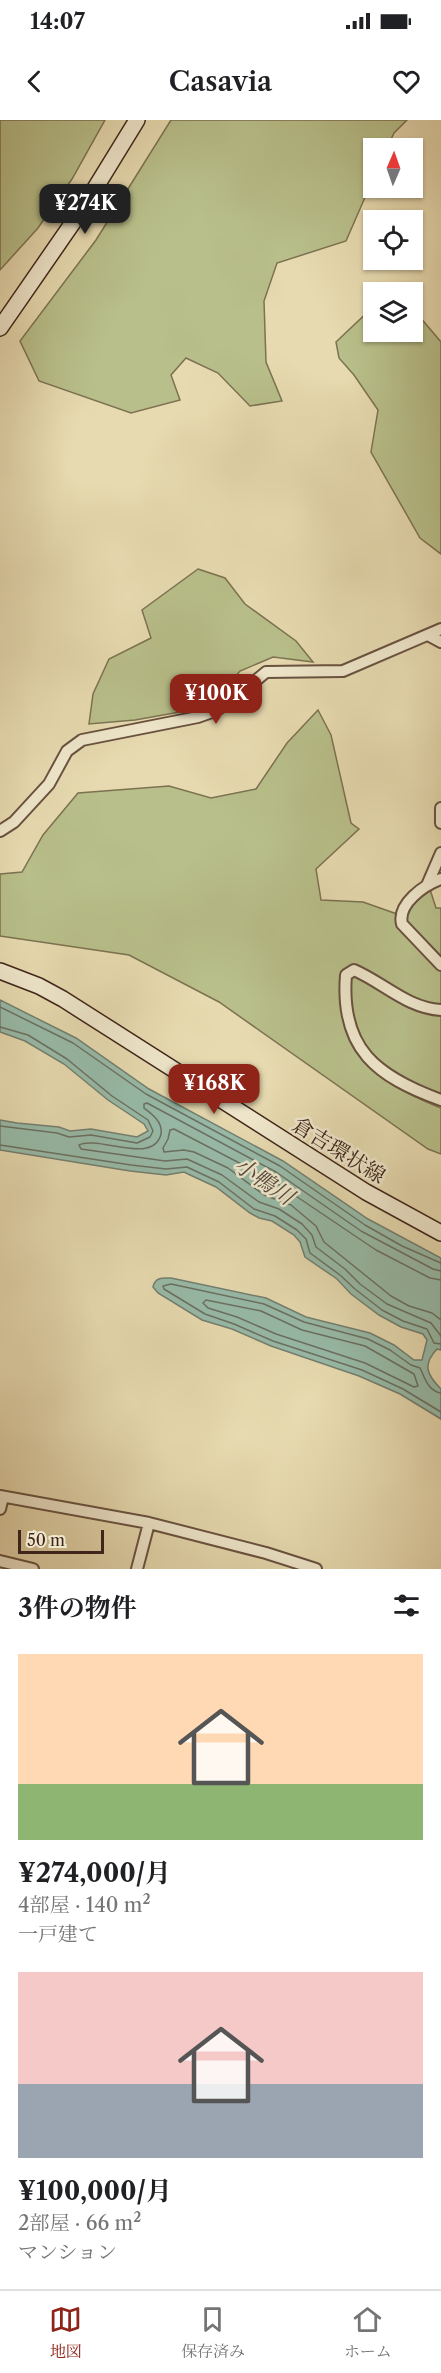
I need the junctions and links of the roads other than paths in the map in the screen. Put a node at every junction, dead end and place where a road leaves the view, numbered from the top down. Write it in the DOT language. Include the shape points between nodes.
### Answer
graph roads {
  1 [pos="137,120"];
  2 [pos="0,328"];
  3 [pos="441,628"];
  4 [pos="428,635"];
  5 [pos="441,642"];
  6 [pos="441,808"];
  7 [pos="441,823"];
  8 [pos="0,831"];
  9 [pos="441,853"];
  10 [pos="441,879"];
  11 [pos="428,883"];
  12 [pos="441,966"];
  13 [pos="0,971"];
  14 [pos="441,1010"];
  15 [pos="441,1100"];
  16 [pos="441,1233"];
  17 [pos="2,1497"];
  18 [pos="0,1509"];
  19 [pos="149,1523"];
  20 [pos="0,1561"];
  21 [pos="33,1569"];
  22 [pos="137,1569"];
  23 [pos="316,1569"];
  1 -- 2 [label="main road" via="83,208"];
  3 -- 4 [label="street"];
  4 -- 5 [label="street"];
  4 -- 8 [label="street" via="343,671 266,672 235,698 198,717 82,740 67,751 49,784 14,822"];
  6 -- 7 [label="street"];
  9 -- 11 [label="street"];
  10 -- 11 [label="street"];
  11 -- 12 [label="street" via="400,916 402,924"];
  13 -- 16 [label="main road, 倉吉環状線" via="63,999 366,1192"];
  14 -- 15 [label="street" via="428,1010 409,1002 354,970 346,975 349,1021 368,1060 400,1082"];
  17 -- 18 [label="street"];
  17 -- 19 [label="street"];
  19 -- 22 [label="street"];
  19 -- 23 [label="street"];
  20 -- 21 [label="street"];
}
